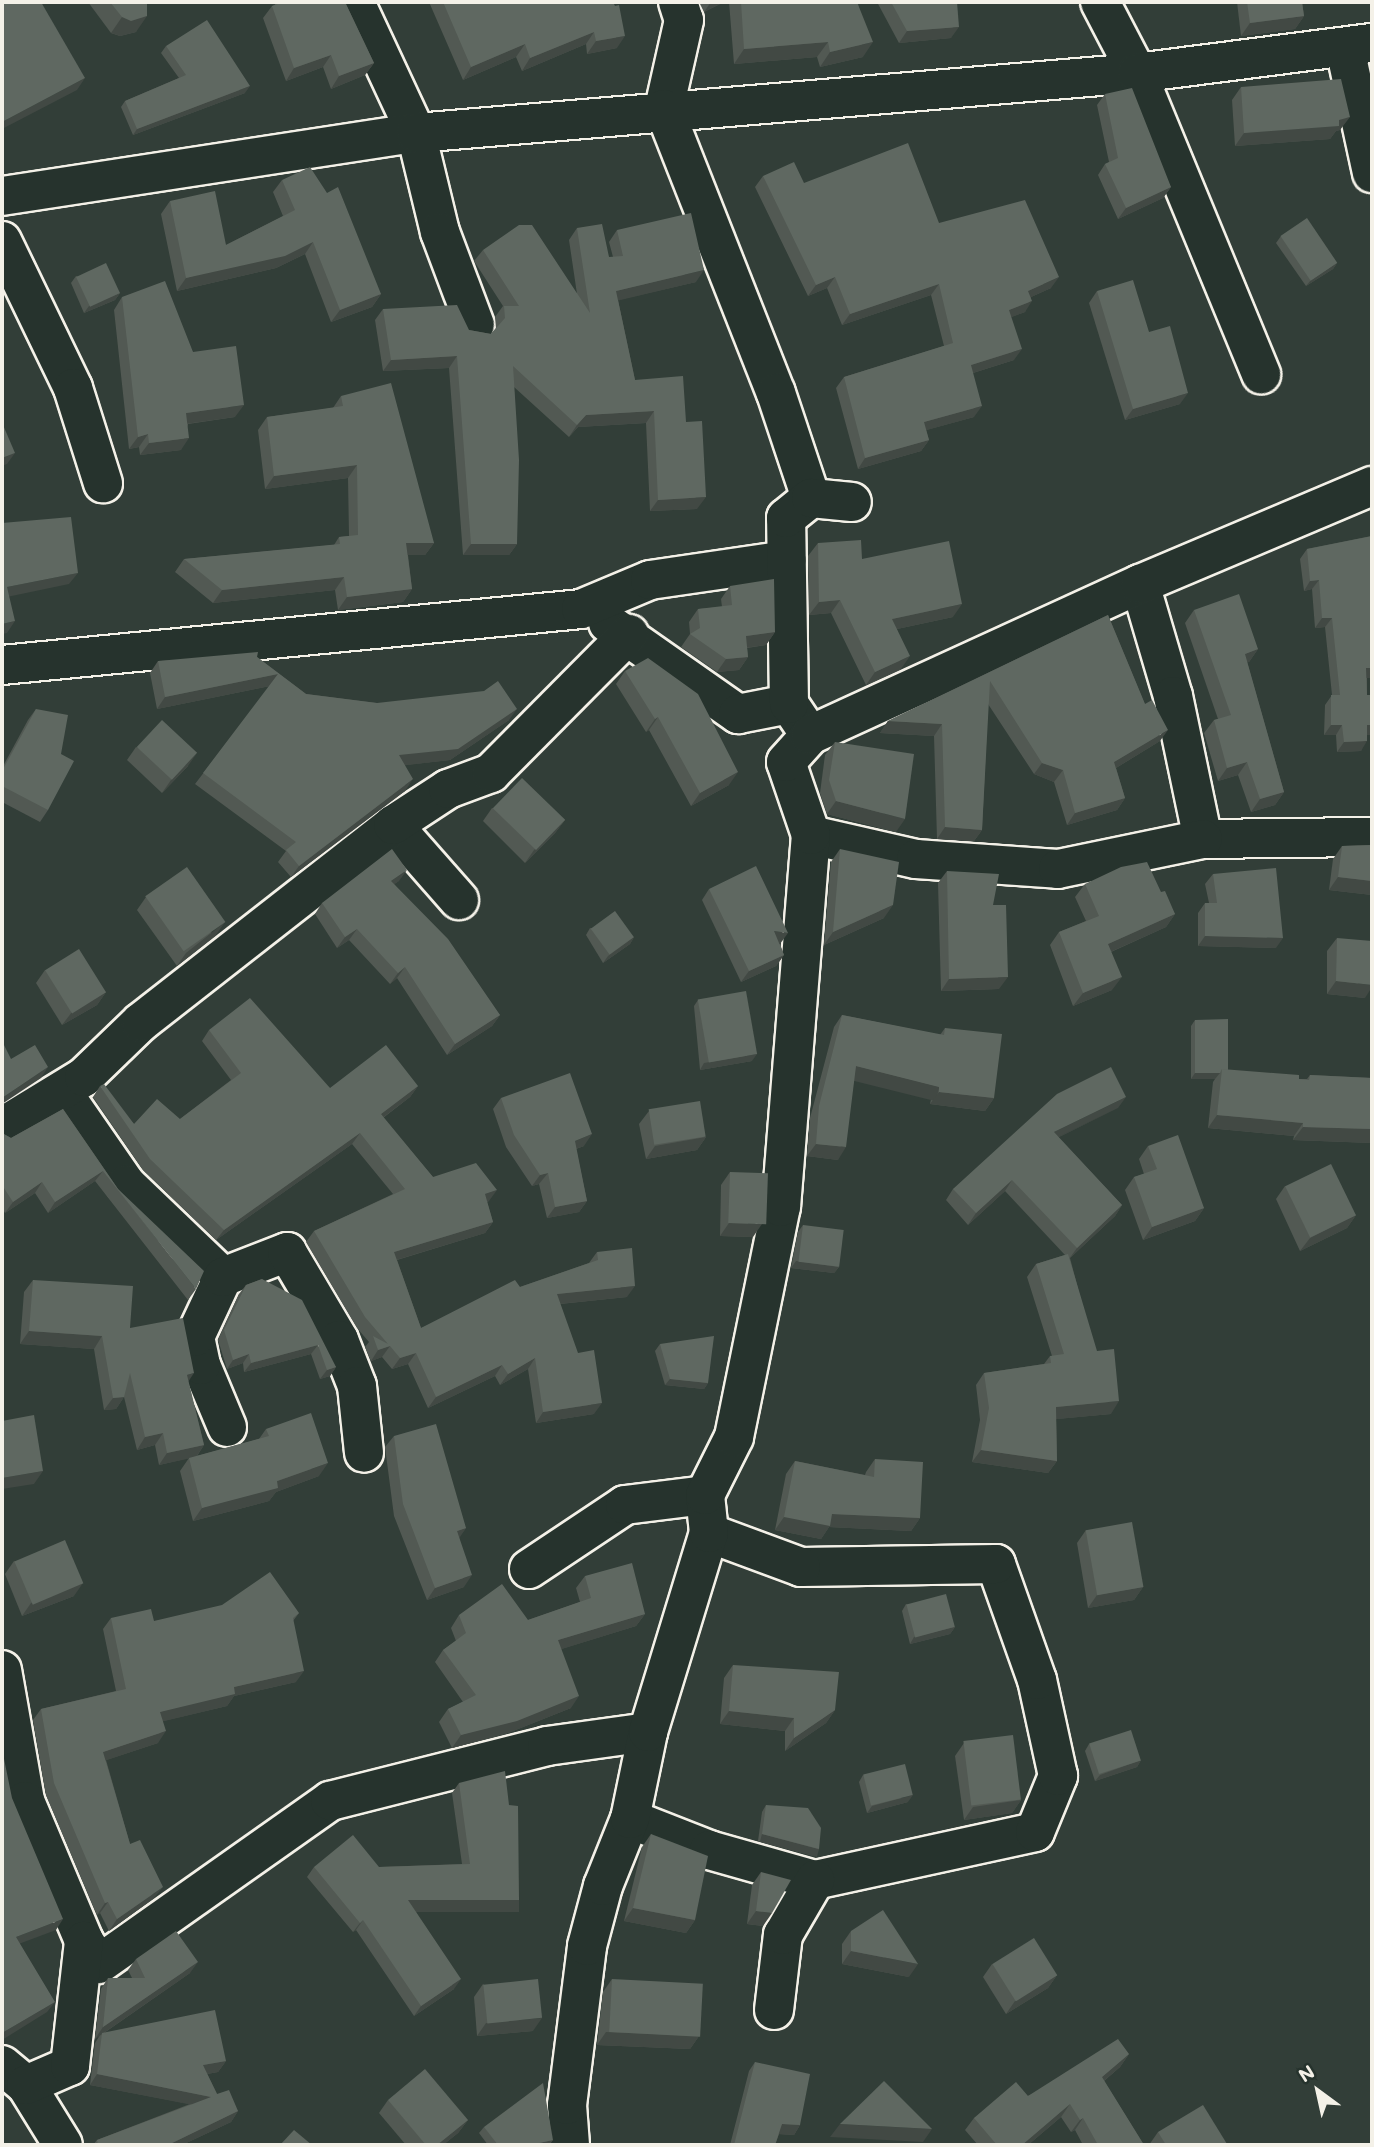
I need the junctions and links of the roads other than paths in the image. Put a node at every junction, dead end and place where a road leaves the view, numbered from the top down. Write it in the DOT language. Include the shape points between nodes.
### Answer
graph roads {
  1 [pos="355,2"];
  2 [pos="678,2"];
  3 [pos="1100,2"];
  4 [pos="1358,45"];
  5 [pos="1137,73"];
  6 [pos="664,109"];
  7 [pos="416,133"];
  8 [pos="1372,173"];
  9 [pos="2,196"];
  10 [pos="2,241"];
  11 [pos="475,325"];
  12 [pos="1261,374"];
  13 [pos="103,483"];
  14 [pos="1372,486"];
  15 [pos="811,498"];
  16 [pos="852,502"];
  17 [pos="787,560"];
  18 [pos="1140,583"];
  19 [pos="581,609"];
  20 [pos="629,634"];
  21 [pos="2,665"];
  22 [pos="789,704"];
  23 [pos="810,736"];
  24 [pos="393,825"];
  25 [pos="811,835"];
  26 [pos="1372,837"];
  27 [pos="1203,839"];
  28 [pos="459,900"];
  29 [pos="64,1093"];
  30 [pos="2,1127"];
  31 [pos="223,1277"];
  32 [pos="227,1427"];
  33 [pos="364,1453"];
  34 [pos="705,1495"];
  35 [pos="709,1533"];
  36 [pos="529,1569"];
  37 [pos="2,1670"];
  38 [pos="649,1732"];
  39 [pos="630,1819"];
  40 [pos="815,1880"];
  41 [pos="84,1941"];
  42 [pos="774,2010"];
  43 [pos="14,2075"];
  44 [pos="64,2145"];
  45 [pos="570,2145"];
  1 -- 7 [label="street"];
  2 -- 6 [label="street" via="684,20"];
  3 -- 5 [label="street"];
  4 -- 5 [label="street"];
  4 -- 8 [label="street"];
  5 -- 6 [label="street"];
  5 -- 12 [label="street"];
  6 -- 7 [label="street"];
  6 -- 15 [label="street" via="776,393"];
  7 -- 9 [label="street"];
  7 -- 11 [label="street" via="440,232"];
  10 -- 13 [label="street" via="72,388"];
  14 -- 18 [label="street"];
  15 -- 16 [label="street"];
  15 -- 17 [label="street" via="786,518"];
  17 -- 19 [label="street" via="650,580"];
  17 -- 22 [label="street"];
  18 -- 23 [label="street"];
  18 -- 27 [label="street" via="1173,695"];
  19 -- 20 [label="street"];
  19 -- 21 [label="street"];
  20 -- 22 [label="street" via="738,714"];
  20 -- 24 [label="street" via="491,773 447,789"];
  22 -- 23 [label="street"];
  23 -- 25 [label="street" via="786,762"];
  24 -- 28 [label="street"];
  24 -- 29 [label="street" via="141,1022"];
  25 -- 27 [label="street" via="916,859 1058,869"];
  25 -- 34 [label="street" via="781,1207 734,1437"];
  26 -- 27 [label="street"];
  29 -- 30 [label="street"];
  29 -- 31 [label="street" via="125,1184"];
  31 -- 32 [label="street" via="195,1337 205,1378"];
  31 -- 33 [label="street" via="287,1252 304,1274 348,1363 356,1386"];
  34 -- 35 [label="street"];
  34 -- 36 [label="street" via="625,1505"];
  35 -- 38 [label="street"];
  35 -- 40 [label="street" via="801,1567 996,1564 1037,1680 1058,1776 1035,1832"];
  37 -- 41 [label="street" via="25,1801"];
  38 -- 39 [label="street"];
  38 -- 41 [label="street" via="547,1746 330,1801 99,1964"];
  39 -- 40 [label="street" via="709,1850"];
  39 -- 45 [label="street" via="603,1886 587,1946 567,2105"];
  40 -- 42 [label="street" via="783,1935"];
  41 -- 43 [label="street" via="70,2066"];
  43 -- 44 [label="street"];
}
